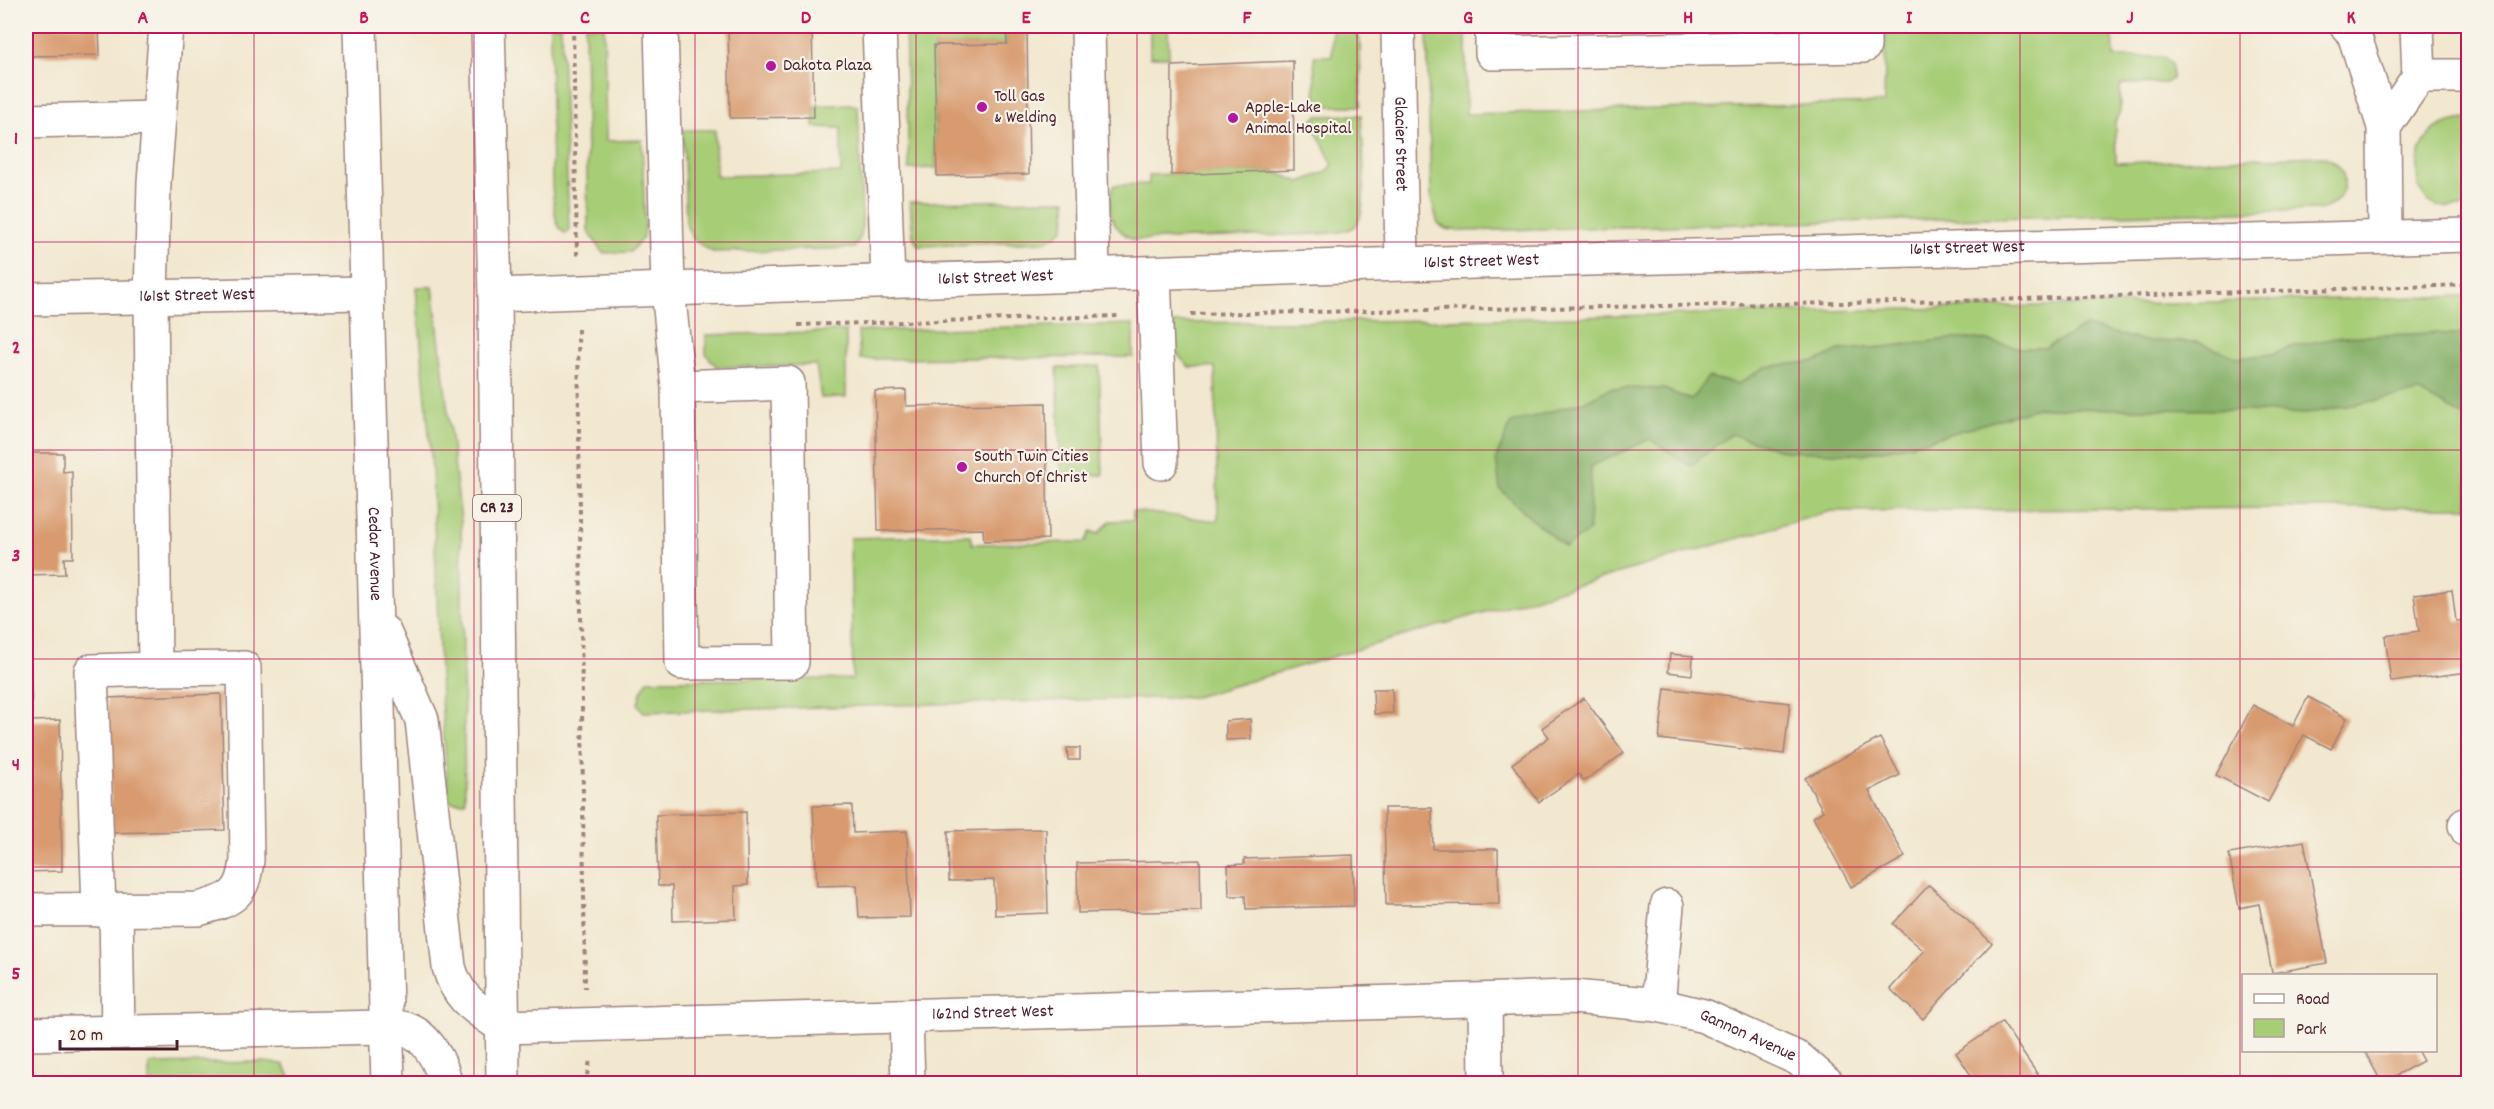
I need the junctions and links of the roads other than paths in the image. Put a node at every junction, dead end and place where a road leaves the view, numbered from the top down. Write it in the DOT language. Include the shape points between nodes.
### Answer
graph roads {
  1 [pos="166,26"];
  2 [pos="360,26"];
  3 [pos="488,26"];
  4 [pos="661,26"];
  5 [pos="879,26"];
  6 [pos="1088,26"];
  7 [pos="1398,26"];
  8 [pos="1492,26"];
  9 [pos="1864,26"];
  10 [pos="2347,26"];
  11 [pos="2417,26"];
  12 [pos="2419,76"];
  13 [pos="2469,76"];
  14 [pos="159,118"];
  15 [pos="26,121"];
  16 [pos="2384,128"];
  17 [pos="2469,235"];
  18 [pos="2385,236"];
  19 [pos="1402,264"];
  20 [pos="1154,273"];
  21 [pos="1093,275"];
  22 [pos="888,282"];
  23 [pos="668,289"];
  24 [pos="367,294"];
  25 [pos="495,295"];
  26 [pos="151,297"];
  27 [pos="26,299"];
  28 [pos="678,387"];
  29 [pos="1161,463"];
  30 [pos="378,616"];
  31 [pos="155,669"];
  32 [pos="1667,906"];
  33 [pos="26,910"];
  34 [pos="107,910"];
  35 [pos="1485,1001"];
  36 [pos="1658,1005"];
  37 [pos="906,1017"];
  38 [pos="503,1026"];
  39 [pos="386,1027"];
  40 [pos="118,1032"];
  41 [pos="26,1034"];
  42 [pos="388,1083"];
  43 [pos="445,1083"];
  44 [pos="503,1083"];
  45 [pos="908,1083"];
  46 [pos="1486,1083"];
  47 [pos="1828,1083"];
  1 -- 14 [label="street"];
  2 -- 24 [label="street, Cedar Avenue"];
  3 -- 25 [label="street, CR 23"];
  4 -- 23 [label="street"];
  5 -- 22 [label="street"];
  6 -- 21 [label="street"];
  7 -- 19 [label="street, Glacier Street"];
  8 -- 9 [label="street" via="1492,53 1864,46"];
  10 -- 16 [label="street" via="2354,34"];
  11 -- 12 [label="street"];
  12 -- 13 [label="street"];
  12 -- 16 [label="street"];
  14 -- 15 [label="street"];
  14 -- 26 [label="street"];
  16 -- 18 [label="street"];
  17 -- 18 [label="street, 161st Street West"];
  18 -- 19 [label="street, 161st Street West"];
  19 -- 20 [label="street, 161st Street West"];
  20 -- 21 [label="street, 161st Street West"];
  20 -- 29 [label="street"];
  21 -- 22 [label="street, 161st Street West"];
  22 -- 23 [label="street, 161st Street West"];
  23 -- 25 [label="street, 161st Street West"];
  23 -- 28 [label="street"];
  24 -- 26 [label="street, 161st Street West"];
  24 -- 30 [label="street, Cedar Avenue"];
  25 -- 38 [label="street, CR 23"];
  26 -- 27 [label="street, 161st Street West"];
  26 -- 31 [label="street"];
  28 -- 28 [label="street" via="682,663 792,662 788,383"];
  30 -- 38 [label="street" via="422,720 453,982 464,999"];
  30 -- 39 [label="street, Cedar Avenue"];
  31 -- 34 [label="street" via="91,671"];
  31 -- 34 [label="street" via="244,668 245,880 236,893 198,909"];
  32 -- 36 [label="street"];
  33 -- 34 [label="street"];
  34 -- 40 [label="street"];
  35 -- 36 [label="street, Gannon Avenue" via="1574,997"];
  35 -- 37 [label="street, 162nd Street West"];
  35 -- 46 [label="street"];
  36 -- 47 [label="street, Gannon Avenue" via="1704,1016 1748,1035 1799,1059"];
  37 -- 38 [label="street, 162nd Street West"];
  37 -- 45 [label="street"];
  38 -- 44 [label="street, CR 23"];
  39 -- 40 [label="street"];
  39 -- 42 [label="street, Cedar Avenue"];
  39 -- 43 [label="street" via="408,1029 424,1042 437,1058"];
  40 -- 41 [label="street"];
}
